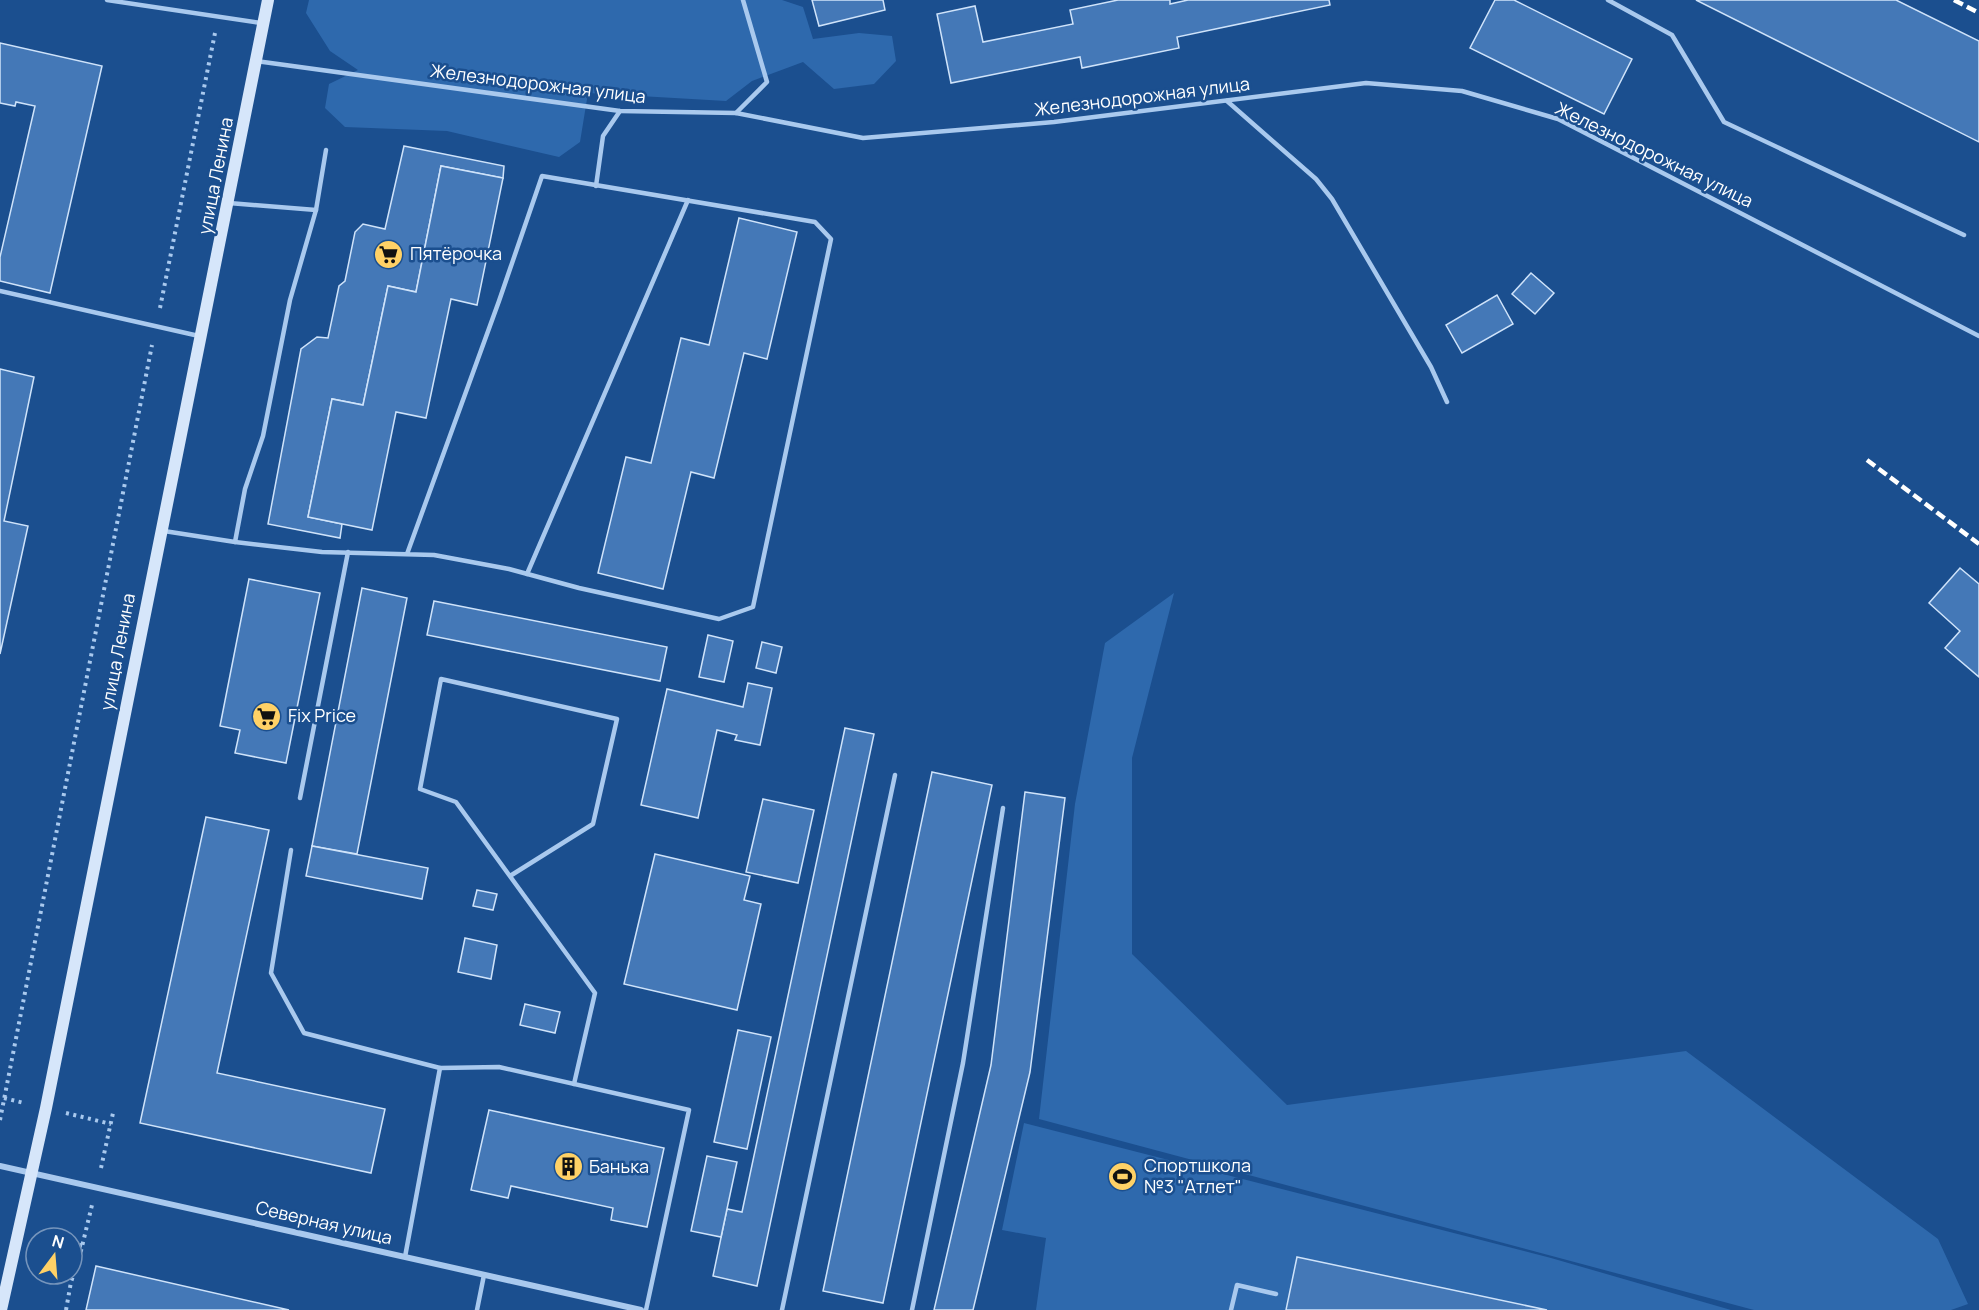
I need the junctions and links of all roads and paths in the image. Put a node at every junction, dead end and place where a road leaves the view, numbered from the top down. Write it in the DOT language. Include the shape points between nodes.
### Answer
graph roads {
  1 [pos="107,0"];
  2 [pos="268,0"];
  3 [pos="743,0"];
  4 [pos="1608,0"];
  5 [pos="219,16"];
  6 [pos="264,23"];
  7 [pos="256,61"];
  8 [pos="1227,101"];
  9 [pos="620,111"];
  10 [pos="736,112"];
  11 [pos="326,150"];
  12 [pos="597,186"];
  13 [pos="688,200"];
  14 [pos="229,203"];
  15 [pos="316,210"];
  16 [pos="1964,235"];
  17 [pos="0,291"];
  18 [pos="156,325"];
  19 [pos="201,336"];
  20 [pos="1979,336"];
  21 [pos="1448,402"];
  22 [pos="161,530"];
  23 [pos="235,542"];
  24 [pos="348,552"];
  25 [pos="407,554"];
  26 [pos="528,574"];
  27 [pos="895,775"];
  28 [pos="300,798"];
  29 [pos="1003,808"];
  30 [pos="291,850"];
  31 [pos="510,876"];
  32 [pos="440,1068"];
  33 [pos="574,1084"];
  34 [pos="113,1113"];
  35 [pos="0,1120"];
  36 [pos="0,1166"];
  37 [pos="31,1173"];
  38 [pos="96,1188"];
  39 [pos="84,1242"];
  40 [pos="405,1257"];
  41 [pos="484,1275"];
  42 [pos="70,1286"];
  43 [pos="1276,1294"];
  44 [pos="1,1310"];
  45 [pos="66,1310"];
  46 [pos="477,1310"];
  47 [pos="641,1310"];
  48 [pos="646,1310"];
  49 [pos="782,1310"];
  50 [pos="912,1310"];
  51 [pos="1231,1310"];
  1 -- 5 [label="lane"];
  2 -- 6 [label="street, улица Ленина"];
  3 -- 10 [label="lane" via="767,82"];
  4 -- 16 [label="lane" via="1672,35 1724,122"];
  5 -- 6 [label="lane"];
  5 -- 18 [label="path"];
  6 -- 7 [label="street, улица Ленина"];
  7 -- 9 [label="lane, Железнодорожная улица"];
  7 -- 14 [label="street, улица Ленина"];
  8 -- 10 [label="lane, Железнодорожная улица" via="1054,122 863,138"];
  8 -- 20 [label="lane, Железнодорожная улица" via="1366,83 1462,91 1558,119"];
  8 -- 21 [label="lane" via="1316,179 1332,199"];
  9 -- 10 [label="lane, Железнодорожная улица"];
  9 -- 12 [label="lane" via="603,136"];
  11 -- 15 [label="lane"];
  12 -- 13 [label="lane"];
  12 -- 25 [label="lane" via="542,176"];
  13 -- 26 [label="lane"];
  13 -- 26 [label="lane" via="815,222 831,239 753,607 719,618"];
  14 -- 15 [label="lane"];
  14 -- 19 [label="street, улица Ленина"];
  15 -- 23 [label="lane" via="290,300 263,436 245,489"];
  17 -- 18 [label="lane"];
  18 -- 19 [label="lane"];
  18 -- 35 [label="path"];
  19 -- 22 [label="street, улица Ленина"];
  22 -- 23 [label="lane"];
  22 -- 37 [label="street, улица Ленина"];
  23 -- 24 [label="lane"];
  24 -- 25 [label="lane"];
  24 -- 28 [label="lane"];
  25 -- 26 [label="lane" via="435,555"];
  27 -- 49 [label="lane"];
  29 -- 50 [label="lane" via="963,1062"];
  30 -- 32 [label="lane" via="271,973 304,1033"];
  31 -- 31 [label="lane" via="456,802 420,789 441,680 617,719 593,824"];
  31 -- 33 [label="lane" via="595,993"];
  32 -- 33 [label="lane" via="499,1067"];
  32 -- 40 [label="lane"];
  33 -- 48 [label="lane" via="689,1110"];
  34 -- 38 [label="path"];
  36 -- 37 [label="street, Северная улица"];
  37 -- 38 [label="street, Северная улица"];
  37 -- 44 [label="street, улица Ленина"];
  38 -- 39 [label="path"];
  38 -- 40 [label="street, Северная улица"];
  40 -- 41 [label="street, Северная улица"];
  41 -- 46 [label="lane"];
  41 -- 47 [label="street, Северная улица"];
  42 -- 45 [label="path"];
  43 -- 51 [label="lane" via="1237,1285"];
}
